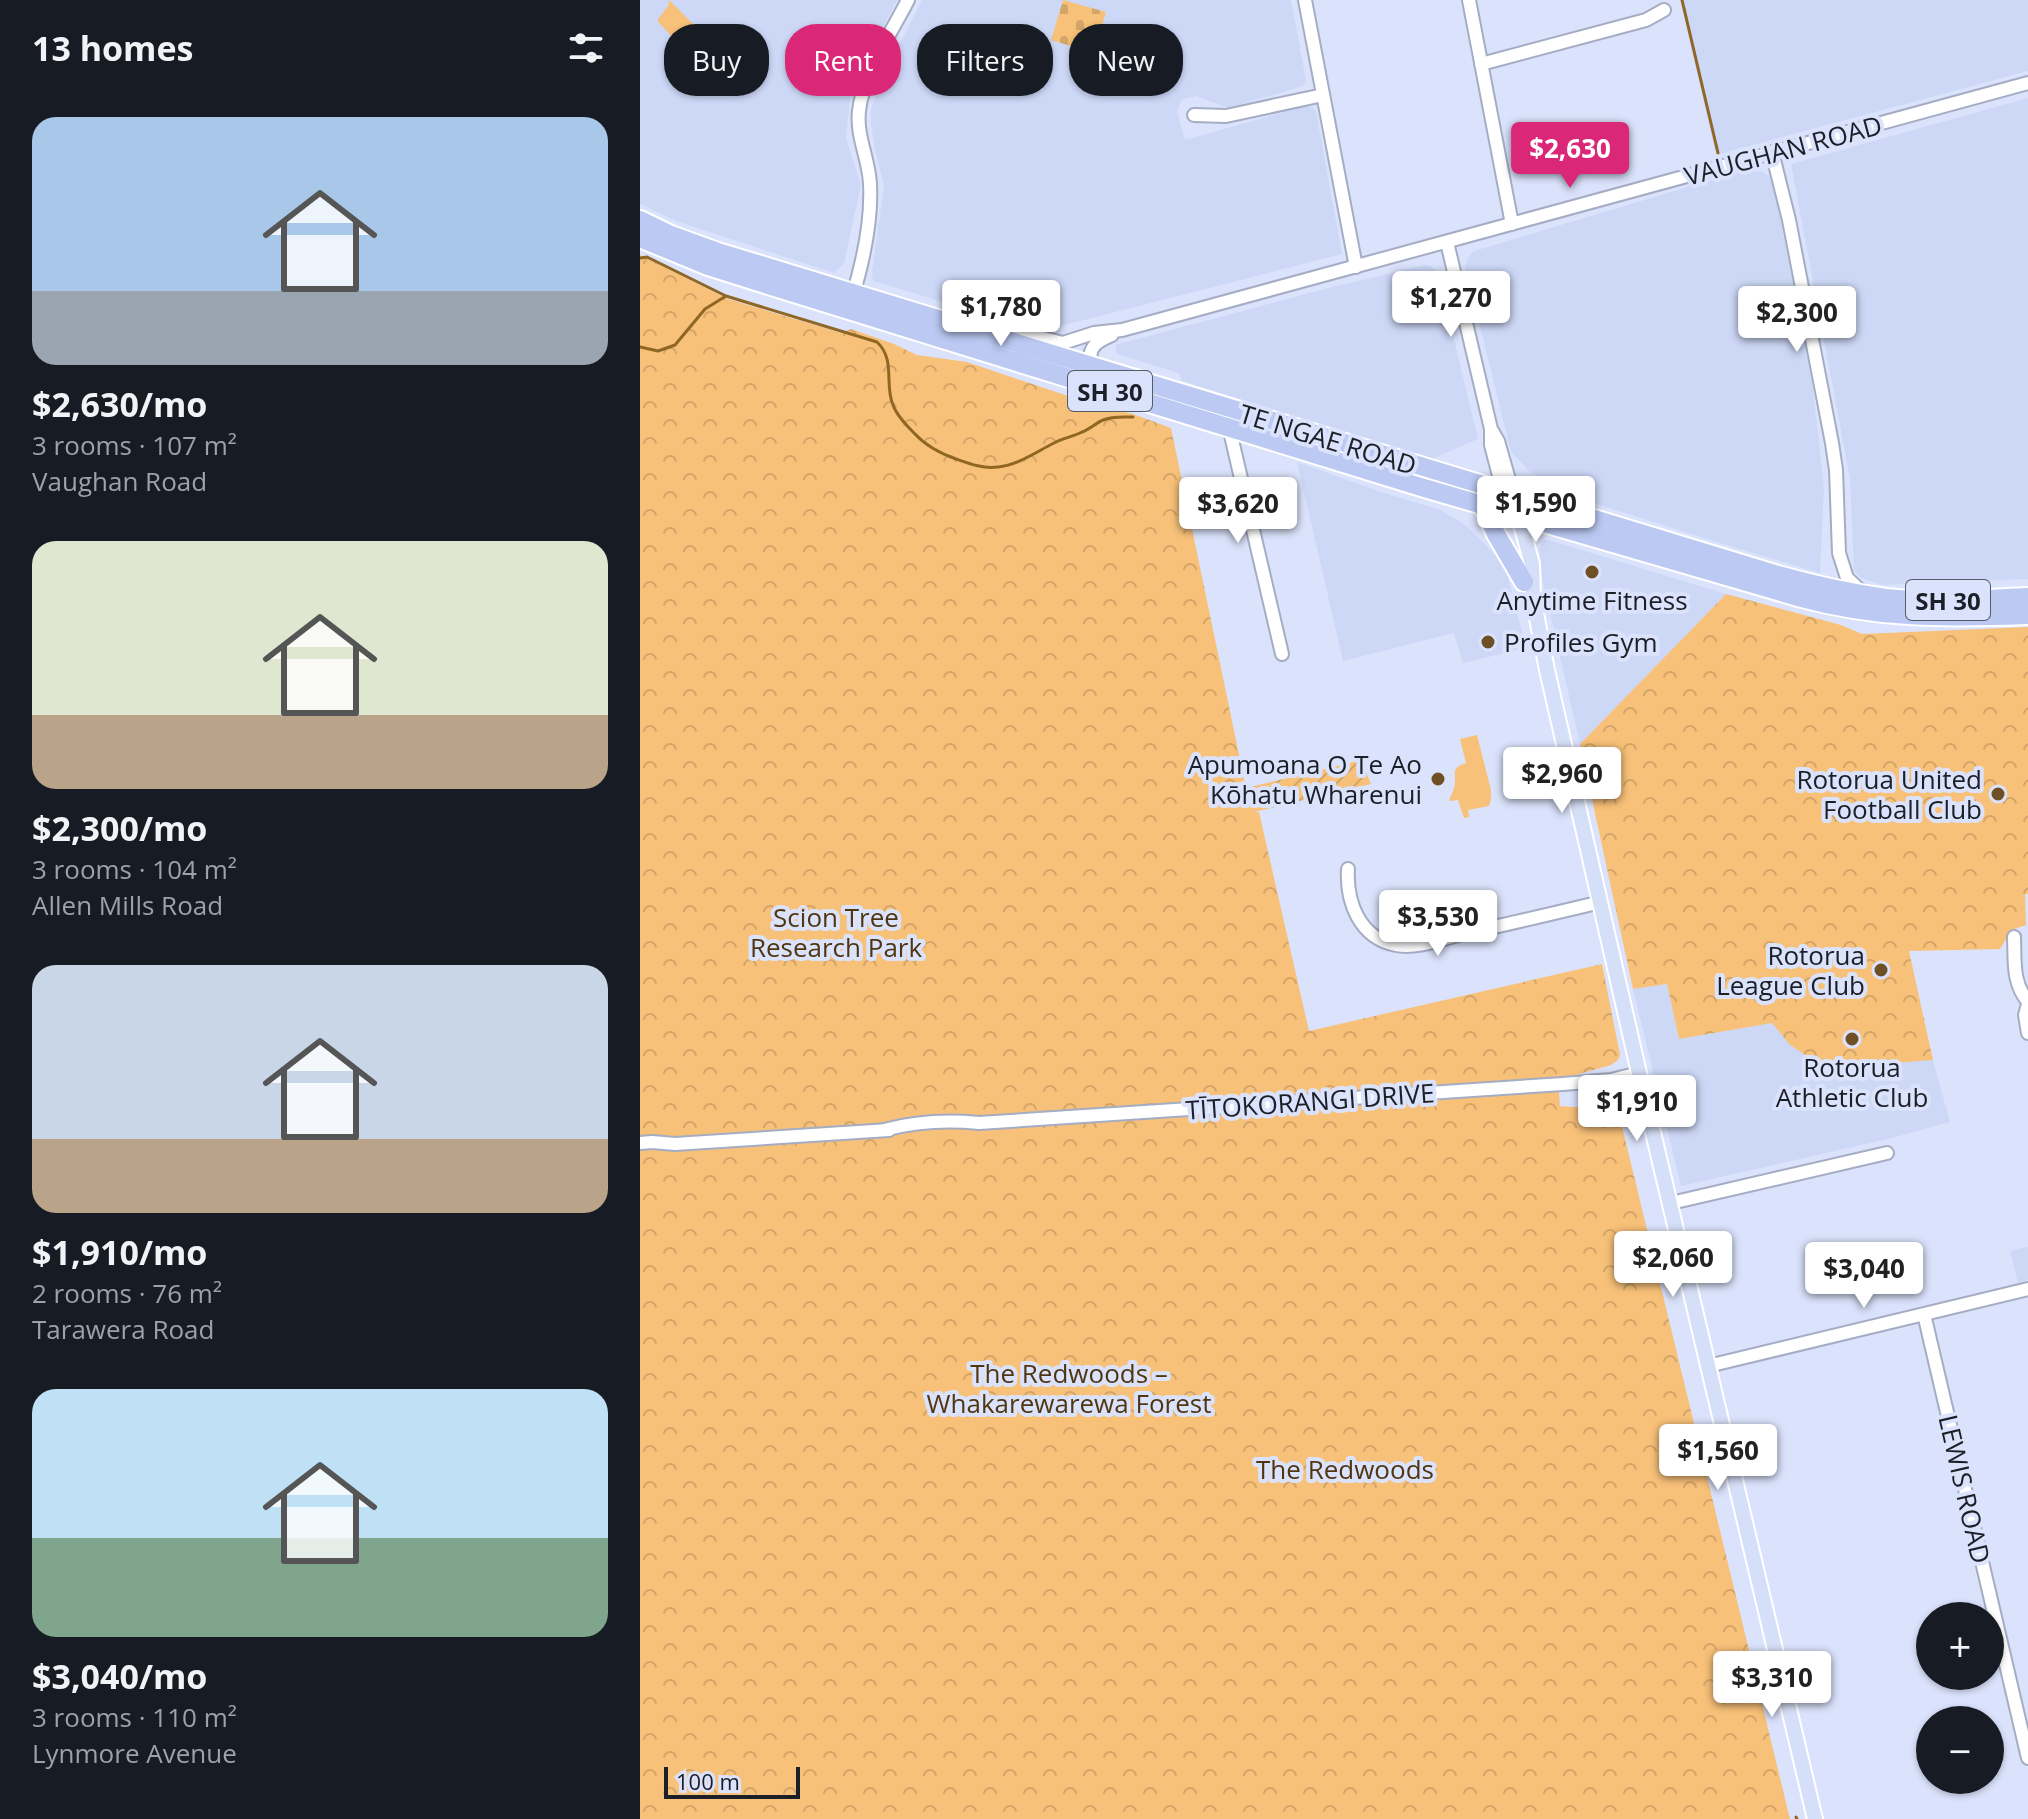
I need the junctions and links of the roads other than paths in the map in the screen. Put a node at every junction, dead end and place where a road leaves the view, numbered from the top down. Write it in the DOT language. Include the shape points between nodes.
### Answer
graph roads {
  1 [pos="908,0"];
  2 [pos="1305,0"];
  3 [pos="1469,0"];
  4 [pos="1664,10"];
  5 [pos="1481,64"];
  6 [pos="2028,83"];
  7 [pos="1323,95"];
  8 [pos="1194,115"];
  9 [pos="1772,152"];
  10 [pos="640,220"];
  11 [pos="1512,224"];
  12 [pos="640,238"];
  13 [pos="1447,242"];
  14 [pos="1356,267"];
  15 [pos="851,301"];
  16 [pos="974,330"];
  17 [pos="1122,330"];
  18 [pos="1096,368"];
  19 [pos="1229,427"];
  20 [pos="1508,492"];
  21 [pos="1483,506"];
  22 [pos="1514,515"];
  23 [pos="1839,553"];
  24 [pos="1825,584"];
  25 [pos="1529,590"];
  26 [pos="1869,595"];
  27 [pos="2028,597"];
  28 [pos="1837,607"];
  29 [pos="2028,615"];
  30 [pos="1282,654"];
  31 [pos="1348,869"];
  32 [pos="1601,902"];
  33 [pos="2014,937"];
  34 [pos="2028,1003"];
  35 [pos="2028,1033"];
  36 [pos="1639,1073"];
  37 [pos="640,1143"];
  38 [pos="675,1144"];
  39 [pos="640,1150"];
  40 [pos="1887,1153"];
  41 [pos="1671,1203"];
  42 [pos="2028,1289"];
  43 [pos="1924,1314"];
  44 [pos="1708,1366"];
  45 [pos="2028,1758"];
  46 [pos="1815,1819"];
  1 -- 15 [label="street" via="862,93 858,123 868,161 870,204"];
  2 -- 7 [label="street"];
  3 -- 5 [label="street"];
  4 -- 5 [label="street" via="1646,20"];
  5 -- 11 [label="street"];
  6 -- 9 [label="street, VAUGHAN ROAD"];
  7 -- 8 [label="street" via="1226,116"];
  7 -- 14 [label="street"];
  9 -- 11 [label="street, VAUGHAN ROAD"];
  9 -- 23 [label="street" via="1832,443"];
  10 -- 15 [label="highway, TE NGAE ROAD / SH 30"];
  11 -- 13 [label="street, VAUGHAN ROAD"];
  12 -- 15 [label="highway, TE NGAE ROAD / SH 30" via="708,266"];
  13 -- 14 [label="street, VAUGHAN ROAD"];
  13 -- 20 [label="street" via="1491,445"];
  14 -- 17 [label="street, VAUGHAN ROAD"];
  15 -- 16 [label="highway, TE NGAE ROAD / SH 30"];
  15 -- 19 [label="highway, TE NGAE ROAD / SH 30"];
  16 -- 17 [label="street, VAUGHAN ROAD" via="1007,330 1063,343"];
  16 -- 18 [label="highway, TE NGAE ROAD / SH 30"];
  17 -- 18 [label="street, VAUGHAN ROAD" via="1092,348"];
  18 -- 20 [label="highway, TE NGAE ROAD / SH 30"];
  19 -- 21 [label="highway, TE NGAE ROAD / SH 30"];
  19 -- 30 [label="street"];
  20 -- 22 [label="main road"];
  20 -- 24 [label="highway, TE NGAE ROAD / SH 30" via="1662,541"];
  21 -- 22 [label="highway, TE NGAE ROAD / SH 30"];
  21 -- 25 [label="highway"];
  22 -- 25 [label="main road" via="1532,564"];
  22 -- 28 [label="highway, TE NGAE ROAD / SH 30"];
  23 -- 24 [label="street"];
  23 -- 26 [label="street" via="1847,578"];
  24 -- 26 [label="highway, TE NGAE ROAD / SH 30"];
  24 -- 28 [label="street"];
  25 -- 32 [label="main road"];
  26 -- 27 [label="highway, TE NGAE ROAD / SH 30" via="1938,600"];
  28 -- 29 [label="highway, TE NGAE ROAD / SH 30" via="1913,617"];
  31 -- 32 [label="street" via="1348,889 1360,922 1378,939 1402,946"];
  32 -- 36 [label="main road"];
  33 -- 34 [label="street" via="2016,981"];
  34 -- 35 [label="street"];
  36 -- 38 [label="street, TĪTOKORANGI DRIVE" via="1563,1084 979,1123 928,1131"];
  36 -- 41 [label="main road"];
  37 -- 38 [label="street, TĪTOKORANGI DRIVE"];
  38 -- 39 [label="street, TĪTOKORANGI DRIVE"];
  40 -- 41 [label="street"];
  41 -- 44 [label="main road"];
  42 -- 43 [label="street"];
  43 -- 44 [label="street"];
  43 -- 45 [label="street, LEWIS ROAD"];
  44 -- 46 [label="main road"];
}
